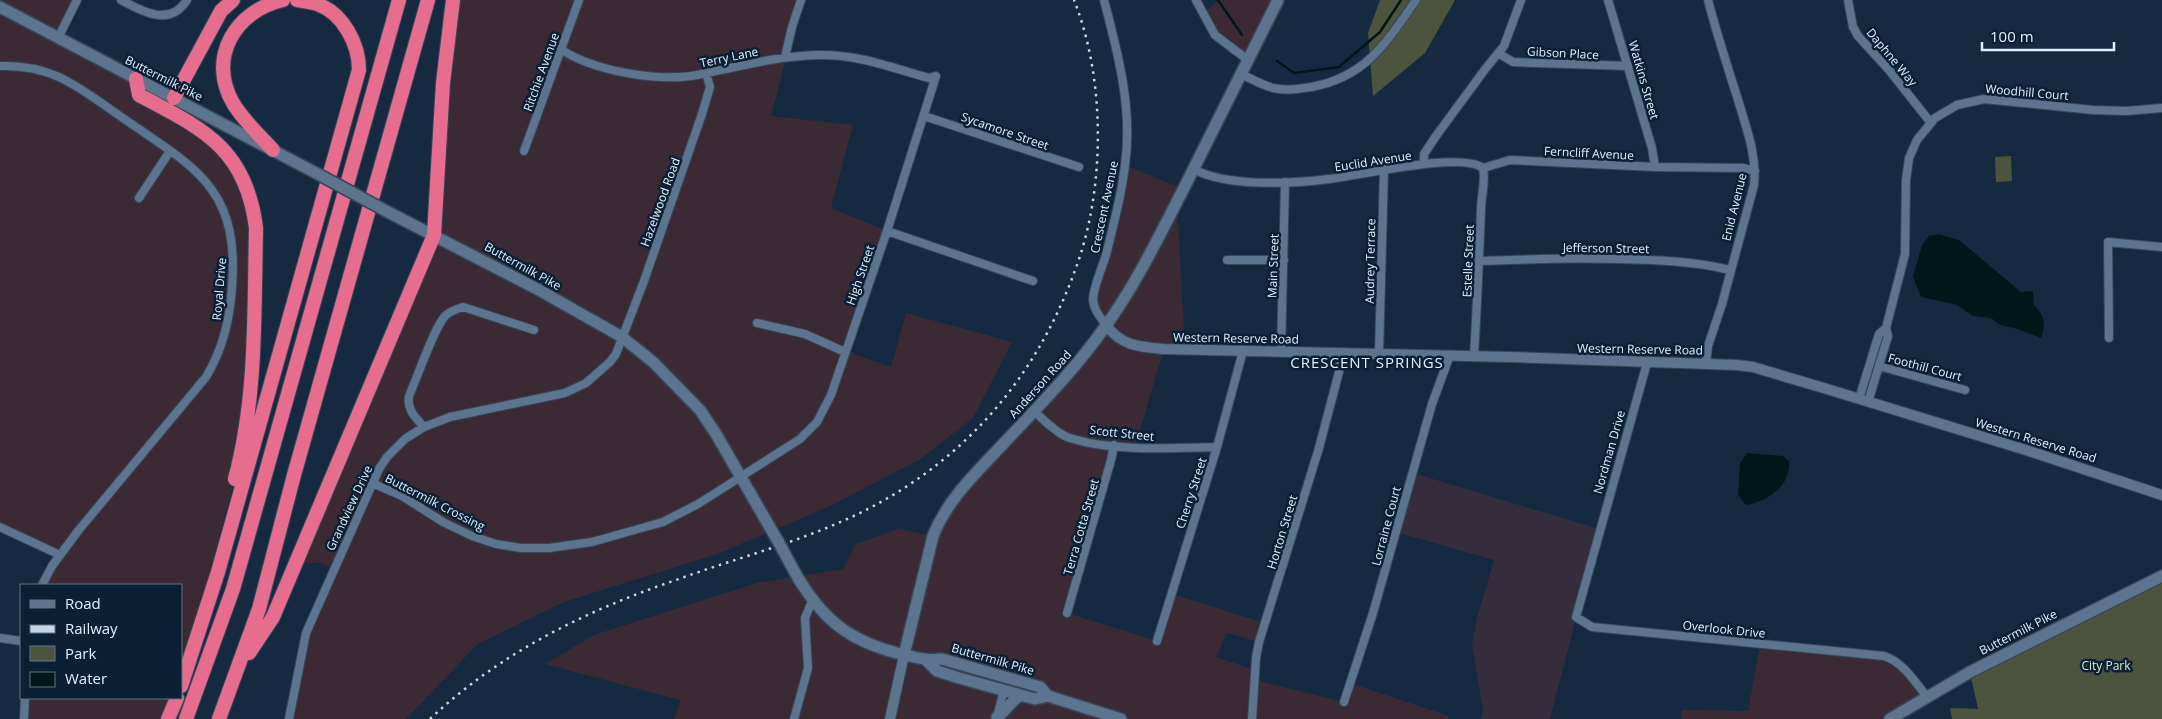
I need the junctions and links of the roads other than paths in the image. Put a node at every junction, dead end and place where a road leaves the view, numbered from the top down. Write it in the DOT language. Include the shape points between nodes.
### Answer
graph roads {
  1 [pos="77,0"];
  2 [pos="121,0"];
  3 [pos="187,0"];
  4 [pos="234,0"];
  5 [pos="283,0"];
  6 [pos="298,0"];
  7 [pos="399,0"];
  8 [pos="428,0"];
  9 [pos="453,0"];
  10 [pos="579,0"];
  11 [pos="801,0"];
  12 [pos="1104,0"];
  13 [pos="1196,0"];
  14 [pos="1278,0"];
  15 [pos="1416,0"];
  16 [pos="1521,0"];
  17 [pos="1608,0"];
  18 [pos="1708,0"];
  19 [pos="1848,0"];
  20 [pos="0,7"];
  21 [pos="58,38"];
  22 [pos="562,50"];
  23 [pos="1498,53"];
  24 [pos="785,57"];
  25 [pos="1248,60"];
  26 [pos="0,66"];
  27 [pos="1628,66"];
  28 [pos="903,71"];
  29 [pos="706,73"];
  30 [pos="1241,74"];
  31 [pos="136,80"];
  32 [pos="174,98"];
  33 [pos="2162,108"];
  34 [pos="924,116"];
  35 [pos="1930,123"];
  36 [pos="273,150"];
  37 [pos="170,151"];
  38 [pos="524,151"];
  39 [pos="1424,164"];
  40 [pos="1079,167"];
  41 [pos="1655,167"];
  42 [pos="1483,168"];
  43 [pos="1193,169"];
  44 [pos="1384,169"];
  45 [pos="1755,171"];
  46 [pos="1285,182"];
  47 [pos="139,198"];
  48 [pos="887,231"];
  49 [pos="434,235"];
  50 [pos="2162,247"];
  51 [pos="1227,260"];
  52 [pos="1284,260"];
  53 [pos="1480,261"];
  54 [pos="1730,270"];
  55 [pos="1033,281"];
  56 [pos="757,323"];
  57 [pos="1107,326"];
  58 [pos="1886,328"];
  59 [pos="534,330"];
  60 [pos="622,337"];
  61 [pos="2109,338"];
  62 [pos="1243,351"];
  63 [pos="845,352"];
  64 [pos="1281,352"];
  65 [pos="1342,352"];
  66 [pos="1379,354"];
  67 [pos="1450,355"];
  68 [pos="1474,356"];
  69 [pos="1646,363"];
  70 [pos="1706,363"];
  71 [pos="1879,366"];
  72 [pos="1965,390"];
  73 [pos="1864,400"];
  74 [pos="1034,411"];
  75 [pos="424,427"];
  76 [pos="1114,445"];
  77 [pos="1217,448"];
  78 [pos="741,476"];
  79 [pos="372,483"];
  80 [pos="2162,495"];
  81 [pos="0,527"];
  82 [pos="1594,548"];
  83 [pos="60,555"];
  84 [pos="2162,576"];
  85 [pos="43,584"];
  86 [pos="812,601"];
  87 [pos="1067,613"];
  88 [pos="0,638"];
  89 [pos="20,640"];
  90 [pos="1157,641"];
  91 [pos="904,655"];
  92 [pos="182,661"];
  93 [pos="927,661"];
  94 [pos="238,669"];
  95 [pos="182,683"];
  96 [pos="1004,690"];
  97 [pos="1021,695"];
  98 [pos="1048,696"];
  99 [pos="1927,697"];
  100 [pos="25,699"];
  101 [pos="170,699"];
  102 [pos="177,699"];
  103 [pos="1344,702"];
  104 [pos="997,718"];
  105 [pos="24,719"];
  106 [pos="162,719"];
  107 [pos="168,719"];
  108 [pos="186,719"];
  109 [pos="219,719"];
  110 [pos="289,719"];
  111 [pos="794,719"];
  112 [pos="890,719"];
  113 [pos="1121,719"];
  114 [pos="1252,719"];
  115 [pos="1890,719"];
  1 -- 21 [label="street"];
  2 -- 3 [label="street" via="157,16 171,14"];
  4 -- 32 [label="highway" via="222,11"];
  5 -- 36 [label="highway" via="263,6 246,17 231,35 224,56 224,83 234,104"];
  6 -- 95 [label="highway" via="317,4 340,20 356,48 359,70 218,572"];
  7 -- 108 [label="highway" via="238,574"];
  8 -- 94 [label="highway" via="258,610"];
  9 -- 49 [label="highway" via="443,84"];
  10 -- 22 [label="street, Ritchie Avenue"];
  11 -- 24 [label="street"];
  12 -- 57 [label="street, Crescent Avenue" via="1118,54 1127,131 1125,165 1093,300"];
  13 -- 25 [label="street" via="1215,35"];
  14 -- 25 [label="main road, Anderson Road"];
  15 -- 30 [label="street" via="1369,61 1337,81 1285,90"];
  16 -- 23 [label="street, Euclid Avenue" via="1504,46"];
  17 -- 27 [label="street, Watkins Street"];
  18 -- 45 [label="street, Enid Avenue" via="1749,137"];
  19 -- 35 [label="street, Daphne Way" via="1858,36"];
  20 -- 21 [label="main road, Buttermilk Pike"];
  21 -- 31 [label="main road, Buttermilk Pike"];
  22 -- 29 [label="street, Terry Lane" via="573,57 627,72 663,76"];
  22 -- 38 [label="street, Ritchie Avenue"];
  23 -- 27 [label="street, Gibson Place" via="1513,62"];
  23 -- 39 [label="street, Euclid Avenue" via="1424,154"];
  24 -- 28 [label="street, Terry Lane" via="850,57 875,61"];
  24 -- 29 [label="street, Terry Lane"];
  25 -- 30 [label="main road, Anderson Road"];
  26 -- 37 [label="street, Royal Drive" via="31,67 70,82"];
  27 -- 41 [label="street, Watkins Street"];
  28 -- 34 [label="street, High Street" via="929,78 936,76"];
  29 -- 60 [label="street, Hazelwood Road" via="710,87 702,114"];
  30 -- 43 [label="main road, Anderson Road"];
  31 -- 32 [label="main road, Buttermilk Pike"];
  31 -- 92 [label="highway" via="139,95 196,125 229,155 247,189 256,228 253,371 247,427 209,576"];
  32 -- 36 [label="main road, Buttermilk Pike"];
  33 -- 35 [label="street, Woodhill Court" via="2093,110 1984,99 1957,105"];
  34 -- 40 [label="street, Sycamore Street"];
  34 -- 48 [label="street, High Street"];
  35 -- 58 [label="street, Woodhill Court" via="1909,158 1905,254"];
  36 -- 49 [label="main road, Buttermilk Pike, bridge"];
  37 -- 47 [label="street"];
  37 -- 83 [label="street, Royal Drive" via="210,186 230,228 234,267 225,335 206,377"];
  39 -- 42 [label="street, Ferncliff Avenue" via="1478,164"];
  39 -- 44 [label="street, Euclid Avenue"];
  41 -- 42 [label="street, Ferncliff Avenue" via="1510,160"];
  41 -- 45 [label="street, Ferncliff Avenue" via="1743,168"];
  42 -- 53 [label="street, Estelle Street"];
  43 -- 46 [label="street, Euclid Avenue" via="1226,180"];
  43 -- 57 [label="main road, Anderson Road" via="1149,256"];
  44 -- 46 [label="street, Euclid Avenue" via="1330,179"];
  44 -- 66 [label="street, Audrey Terrace"];
  45 -- 54 [label="street, Enid Avenue"];
  46 -- 52 [label="street, Main Street"];
  48 -- 55 [label="street"];
  48 -- 63 [label="street, High Street"];
  49 -- 60 [label="main road, Buttermilk Pike"];
  49 -- 94 [label="highway" via="273,617"];
  50 -- 61 [label="street" via="2108,242"];
  51 -- 52 [label="street"];
  52 -- 64 [label="street, Main Street"];
  53 -- 54 [label="street, Jefferson Street" via="1637,260 1700,264"];
  53 -- 68 [label="street, Estelle Street"];
  54 -- 70 [label="street, Enid Avenue"];
  56 -- 63 [label="street" via="805,334"];
  57 -- 62 [label="street, Western Reserve Road" via="1113,335 1137,347"];
  57 -- 74 [label="main road, Anderson Road"];
  58 -- 71 [label="street, Woodhill Court" via="1888,336"];
  58 -- 73 [label="street, Woodhill Court" via="1879,334"];
  59 -- 75 [label="street" via="462,307 446,316 409,396 412,414"];
  60 -- 75 [label="street, Grandview Drive" via="610,362 576,388 557,395 450,417"];
  60 -- 78 [label="main road, Buttermilk Pike" via="653,362 695,404"];
  62 -- 64 [label="street, Western Reserve Road"];
  62 -- 77 [label="street, Cherry Street"];
  63 -- 78 [label="street, High Street" via="831,395 817,422 800,439"];
  64 -- 65 [label="street, Western Reserve Road"];
  65 -- 66 [label="street, Western Reserve Road"];
  65 -- 114 [label="street, Horton Street" via="1319,448 1259,642"];
  66 -- 67 [label="street, Western Reserve Road"];
  67 -- 68 [label="street, Western Reserve Road"];
  67 -- 103 [label="street, Lorraine Court" via="1432,404 1374,613"];
  68 -- 69 [label="street, Western Reserve Road"];
  69 -- 70 [label="street, Western Reserve Road"];
  69 -- 82 [label="street, Nordman Drive"];
  70 -- 73 [label="street, Western Reserve Road" via="1753,367"];
  71 -- 72 [label="street, Foothill Court"];
  71 -- 73 [label="street, Woodhill Court"];
  73 -- 80 [label="street, Western Reserve Road"];
  74 -- 76 [label="street, Scott Street" via="1067,437"];
  74 -- 91 [label="main road, Anderson Road" via="950,502 938,522"];
  75 -- 79 [label="street, Grandview Drive" via="396,448"];
  76 -- 77 [label="street, Scott Street"];
  76 -- 87 [label="street, Terra Cotta Street"];
  77 -- 90 [label="street, Cherry Street"];
  78 -- 79 [label="street, Buttermilk Crossing" via="663,522 592,542 549,548 521,548 472,536 402,496"];
  78 -- 86 [label="main road, Buttermilk Pike, bridge"];
  79 -- 110 [label="street, Grandview Drive" via="306,633"];
  81 -- 83 [label="street"];
  82 -- 99 [label="street, Overlook Drive" via="1576,618 1587,626 1884,656 1907,671"];
  83 -- 85 [label="street, Royal Drive"];
  84 -- 99 [label="main road, Buttermilk Pike" via="1970,672"];
  86 -- 91 [label="main road, Buttermilk Pike" via="830,621 857,640"];
  86 -- 111 [label="street" via="805,618 808,668"];
  88 -- 89 [label="street"];
  91 -- 93 [label="main road, Buttermilk Pike"];
  91 -- 112 [label="street, Anderson Road"];
  93 -- 96 [label="main road, Buttermilk Pike" via="937,671"];
  93 -- 98 [label="main road, Buttermilk Pike" via="942,659 985,671 1040,687"];
  94 -- 109 [label="highway"];
  96 -- 97 [label="main road, Buttermilk Pike"];
  96 -- 104 [label="street"];
  97 -- 98 [label="main road, Buttermilk Pike" via="1034,699"];
  97 -- 104 [label="main road"];
  98 -- 113 [label="main road, Buttermilk Pike"];
  99 -- 115 [label="main road, Buttermilk Pike"];
  100 -- 105 [label="street"];
  101 -- 106 [label="highway"];
  102 -- 107 [label="highway"];
}
